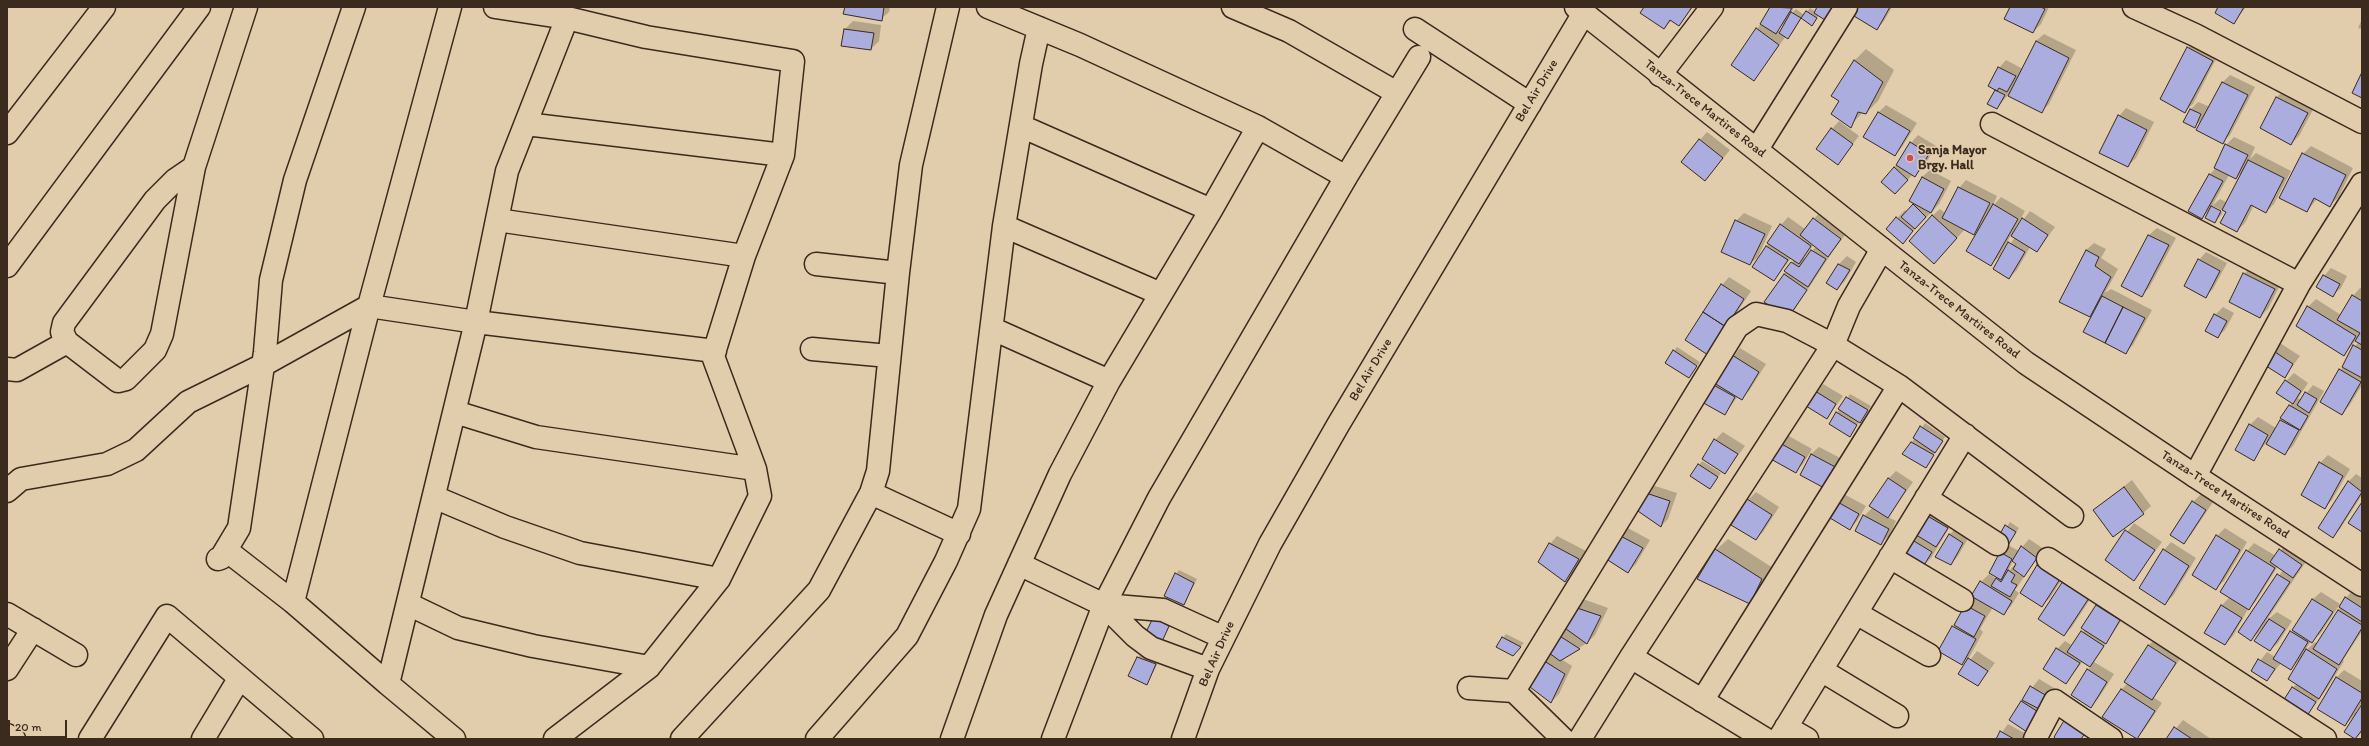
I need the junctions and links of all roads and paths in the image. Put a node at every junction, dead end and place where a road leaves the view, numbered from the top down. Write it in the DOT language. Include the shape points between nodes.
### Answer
graph roads {
  1 [pos="104,7"];
  2 [pos="198,7"];
  3 [pos="246,7"];
  4 [pos="354,7"];
  5 [pos="450,7"];
  6 [pos="495,7"];
  7 [pos="948,7"];
  8 [pos="988,7"];
  9 [pos="1233,7"];
  10 [pos="1712,7"];
  11 [pos="1846,7"];
  12 [pos="2134,7"];
  13 [pos="1580,10"];
  14 [pos="567,18"];
  15 [pos="1039,28"];
  16 [pos="1415,29"];
  17 [pos="1418,57"];
  18 [pos="1660,75"];
  19 [pos="1397,93"];
  20 [pos="1530,104"];
  21 [pos="2362,122"];
  22 [pos="526,124"];
  23 [pos="1992,124"];
  24 [pos="1021,126"];
  25 [pos="1258,127"];
  26 [pos="7,133"];
  27 [pos="1757,149"];
  28 [pos="783,155"];
  29 [pos="194,167"];
  30 [pos="1346,177"];
  31 [pos="2362,184"];
  32 [pos="1211,210"];
  33 [pos="497,220"];
  34 [pos="1004,226"];
  35 [pos="1887,253"];
  36 [pos="744,256"];
  37 [pos="816,264"];
  38 [pos="7,266"];
  39 [pos="898,273"];
  40 [pos="2299,284"];
  41 [pos="1161,294"];
  42 [pos="368,306"];
  43 [pos="476,322"];
  44 [pos="993,329"];
  45 [pos="67,342"];
  46 [pos="1833,345"];
  47 [pos="812,349"];
  48 [pos="715,351"];
  49 [pos="889,356"];
  50 [pos="263,366"];
  51 [pos="7,369"];
  52 [pos="1109,381"];
  53 [pos="1899,386"];
  54 [pos="455,412"];
  55 [pos="1965,435"];
  56 [pos="755,469"];
  57 [pos="2195,476"];
  58 [pos="7,491"];
  59 [pos="871,493"];
  60 [pos="434,497"];
  61 [pos="1926,498"];
  62 [pos="2072,516"];
  63 [pos="959,534"];
  64 [pos="1997,544"];
  65 [pos="1890,557"];
  66 [pos="2048,559"];
  67 [pos="1019,564"];
  68 [pos="719,579"];
  69 [pos="2362,585"];
  70 [pos="1962,600"];
  71 [pos="293,602"];
  72 [pos="408,604"];
  73 [pos="1104,605"];
  74 [pos="1856,613"];
  75 [pos="7,614"];
  76 [pos="33,629"];
  77 [pos="1222,638"];
  78 [pos="76,655"];
  79 [pos="1929,655"];
  80 [pos="1631,656"];
  81 [pos="649,667"];
  82 [pos="1208,669"];
  83 [pos="7,670"];
  84 [pos="1821,670"];
  85 [pos="239,679"];
  86 [pos="388,684"];
  87 [pos="1469,688"];
  88 [pos="1514,690"];
  89 [pos="1702,701"];
  90 [pos="1896,716"];
  91 [pos="1783,733"];
  92 [pos="7,735"];
  93 [pos="14,739"];
  94 [pos="90,739"];
  95 [pos="203,739"];
  96 [pos="312,739"];
  97 [pos="454,739"];
  98 [pos="555,739"];
  99 [pos="682,739"];
  100 [pos="818,739"];
  101 [pos="952,739"];
  102 [pos="1053,739"];
  103 [pos="1184,739"];
  104 [pos="1563,739"];
  105 [pos="1580,739"];
  106 [pos="1765,739"];
  107 [pos="1807,739"];
  108 [pos="2035,739"];
  109 [pos="2111,739"];
  110 [pos="2325,739"];
  1 -- 26 [label="street"];
  2 -- 38 [label="street"];
  3 -- 29 [label="street"];
  4 -- 50 [label="street" via="295,180 271,280"];
  5 -- 42 [label="street"];
  6 -- 14 [label="street"];
  7 -- 39 [label="street" via="911,165"];
  8 -- 15 [label="street"];
  9 -- 19 [label="street" via="1289,31"];
  10 -- 18 [label="street"];
  11 -- 27 [label="street"];
  12 -- 21 [label="street" via="2196,35"];
  13 -- 18 [label="street, Tanza-Trece Martires Road"];
  13 -- 20 [label="street, Bel Air Drive"];
  14 -- 22 [label="street"];
  14 -- 28 [label="street" via="646,37 793,61"];
  15 -- 24 [label="street"];
  15 -- 25 [label="street"];
  16 -- 20 [label="street"];
  17 -- 19 [label="street"];
  18 -- 27 [label="street, Tanza-Trece Martires Road"];
  19 -- 30 [label="street"];
  20 -- 77 [label="street, Bel Air Drive" via="1338,425 1270,544"];
  22 -- 28 [label="street"];
  22 -- 33 [label="street" via="507,172"];
  23 -- 40 [label="street"];
  24 -- 32 [label="street"];
  24 -- 34 [label="street"];
  25 -- 30 [label="street"];
  25 -- 32 [label="street"];
  27 -- 35 [label="street, Tanza-Trece Martires Road"];
  28 -- 36 [label="street"];
  29 -- 45 [label="street" via="174,180 155,200 64,323 62,332"];
  29 -- 45 [label="street" via="162,334 155,350 126,379 118,381"];
  30 -- 73 [label="street" via="1159,498"];
  31 -- 40 [label="street"];
  32 -- 41 [label="street"];
  33 -- 36 [label="street"];
  33 -- 43 [label="street"];
  34 -- 41 [label="street"];
  34 -- 44 [label="street"];
  35 -- 46 [label="street" via="1849,306"];
  35 -- 57 [label="street, Tanza-Trece Martires Road" via="2026,363"];
  36 -- 48 [label="street"];
  37 -- 39 [label="street"];
  39 -- 49 [label="street"];
  40 -- 57 [label="street"];
  41 -- 52 [label="street"];
  42 -- 43 [label="street"];
  42 -- 50 [label="street"];
  42 -- 71 [label="street"];
  43 -- 48 [label="street"];
  43 -- 54 [label="street"];
  44 -- 52 [label="street"];
  44 -- 63 [label="street" via="969,509"];
  45 -- 51 [label="street" via="17,370"];
  46 -- 53 [label="street"];
  46 -- 80 [label="street"];
  46 -- 88 [label="street" via="1787,321 1756,314 1736,327"];
  47 -- 49 [label="street"];
  48 -- 56 [label="street" via="714,356"];
  49 -- 59 [label="street" via="878,470"];
  50 -- 58 [label="street" via="188,402 136,450 106,464 21,479"];
  50 -- 71 [label="street" via="239,528 222,554"];
  52 -- 67 [label="street" via="1060,474"];
  53 -- 55 [label="street"];
  53 -- 89 [label="street"];
  54 -- 56 [label="street" via="536,437"];
  54 -- 60 [label="street"];
  55 -- 61 [label="street"];
  55 -- 62 [label="street"];
  56 -- 68 [label="street" via="760,496"];
  57 -- 69 [label="street, Tanza-Trece Martires Road"];
  59 -- 63 [label="street"];
  59 -- 99 [label="street" via="819,590"];
  60 -- 68 [label="street" via="505,527 580,553"];
  60 -- 72 [label="street"];
  61 -- 64 [label="street"];
  61 -- 65 [label="street"];
  63 -- 100 [label="street" via="907,636"];
  65 -- 70 [label="street"];
  65 -- 74 [label="street"];
  66 -- 110 [label="street"];
  67 -- 73 [label="street"];
  67 -- 101 [label="street" via="996,615"];
  68 -- 81 [label="street"];
  71 -- 86 [label="street"];
  72 -- 81 [label="street" via="458,628 533,646"];
  72 -- 86 [label="street"];
  73 -- 77 [label="street" via="1163,610"];
  73 -- 82 [label="street" via="1151,648"];
  73 -- 102 [label="street"];
  74 -- 79 [label="street"];
  74 -- 84 [label="street"];
  75 -- 76 [label="street"];
  76 -- 78 [label="street"];
  76 -- 83 [label="street"];
  77 -- 82 [label="street, Bel Air Drive"];
  80 -- 89 [label="street"];
  80 -- 105 [label="street"];
  81 -- 98 [label="street"];
  82 -- 103 [label="street, Bel Air Drive"];
  84 -- 90 [label="street"];
  84 -- 91 [label="street"];
  85 -- 94 [label="street" via="167,616"];
  85 -- 95 [label="street"];
  85 -- 96 [label="street"];
  86 -- 97 [label="street"];
  87 -- 88 [label="street"];
  88 -- 104 [label="street"];
  89 -- 106 [label="street"];
  91 -- 107 [label="street"];
  92 -- 93 [label="street"];
  108 -- 109 [label="street" via="2055,701"];
}
